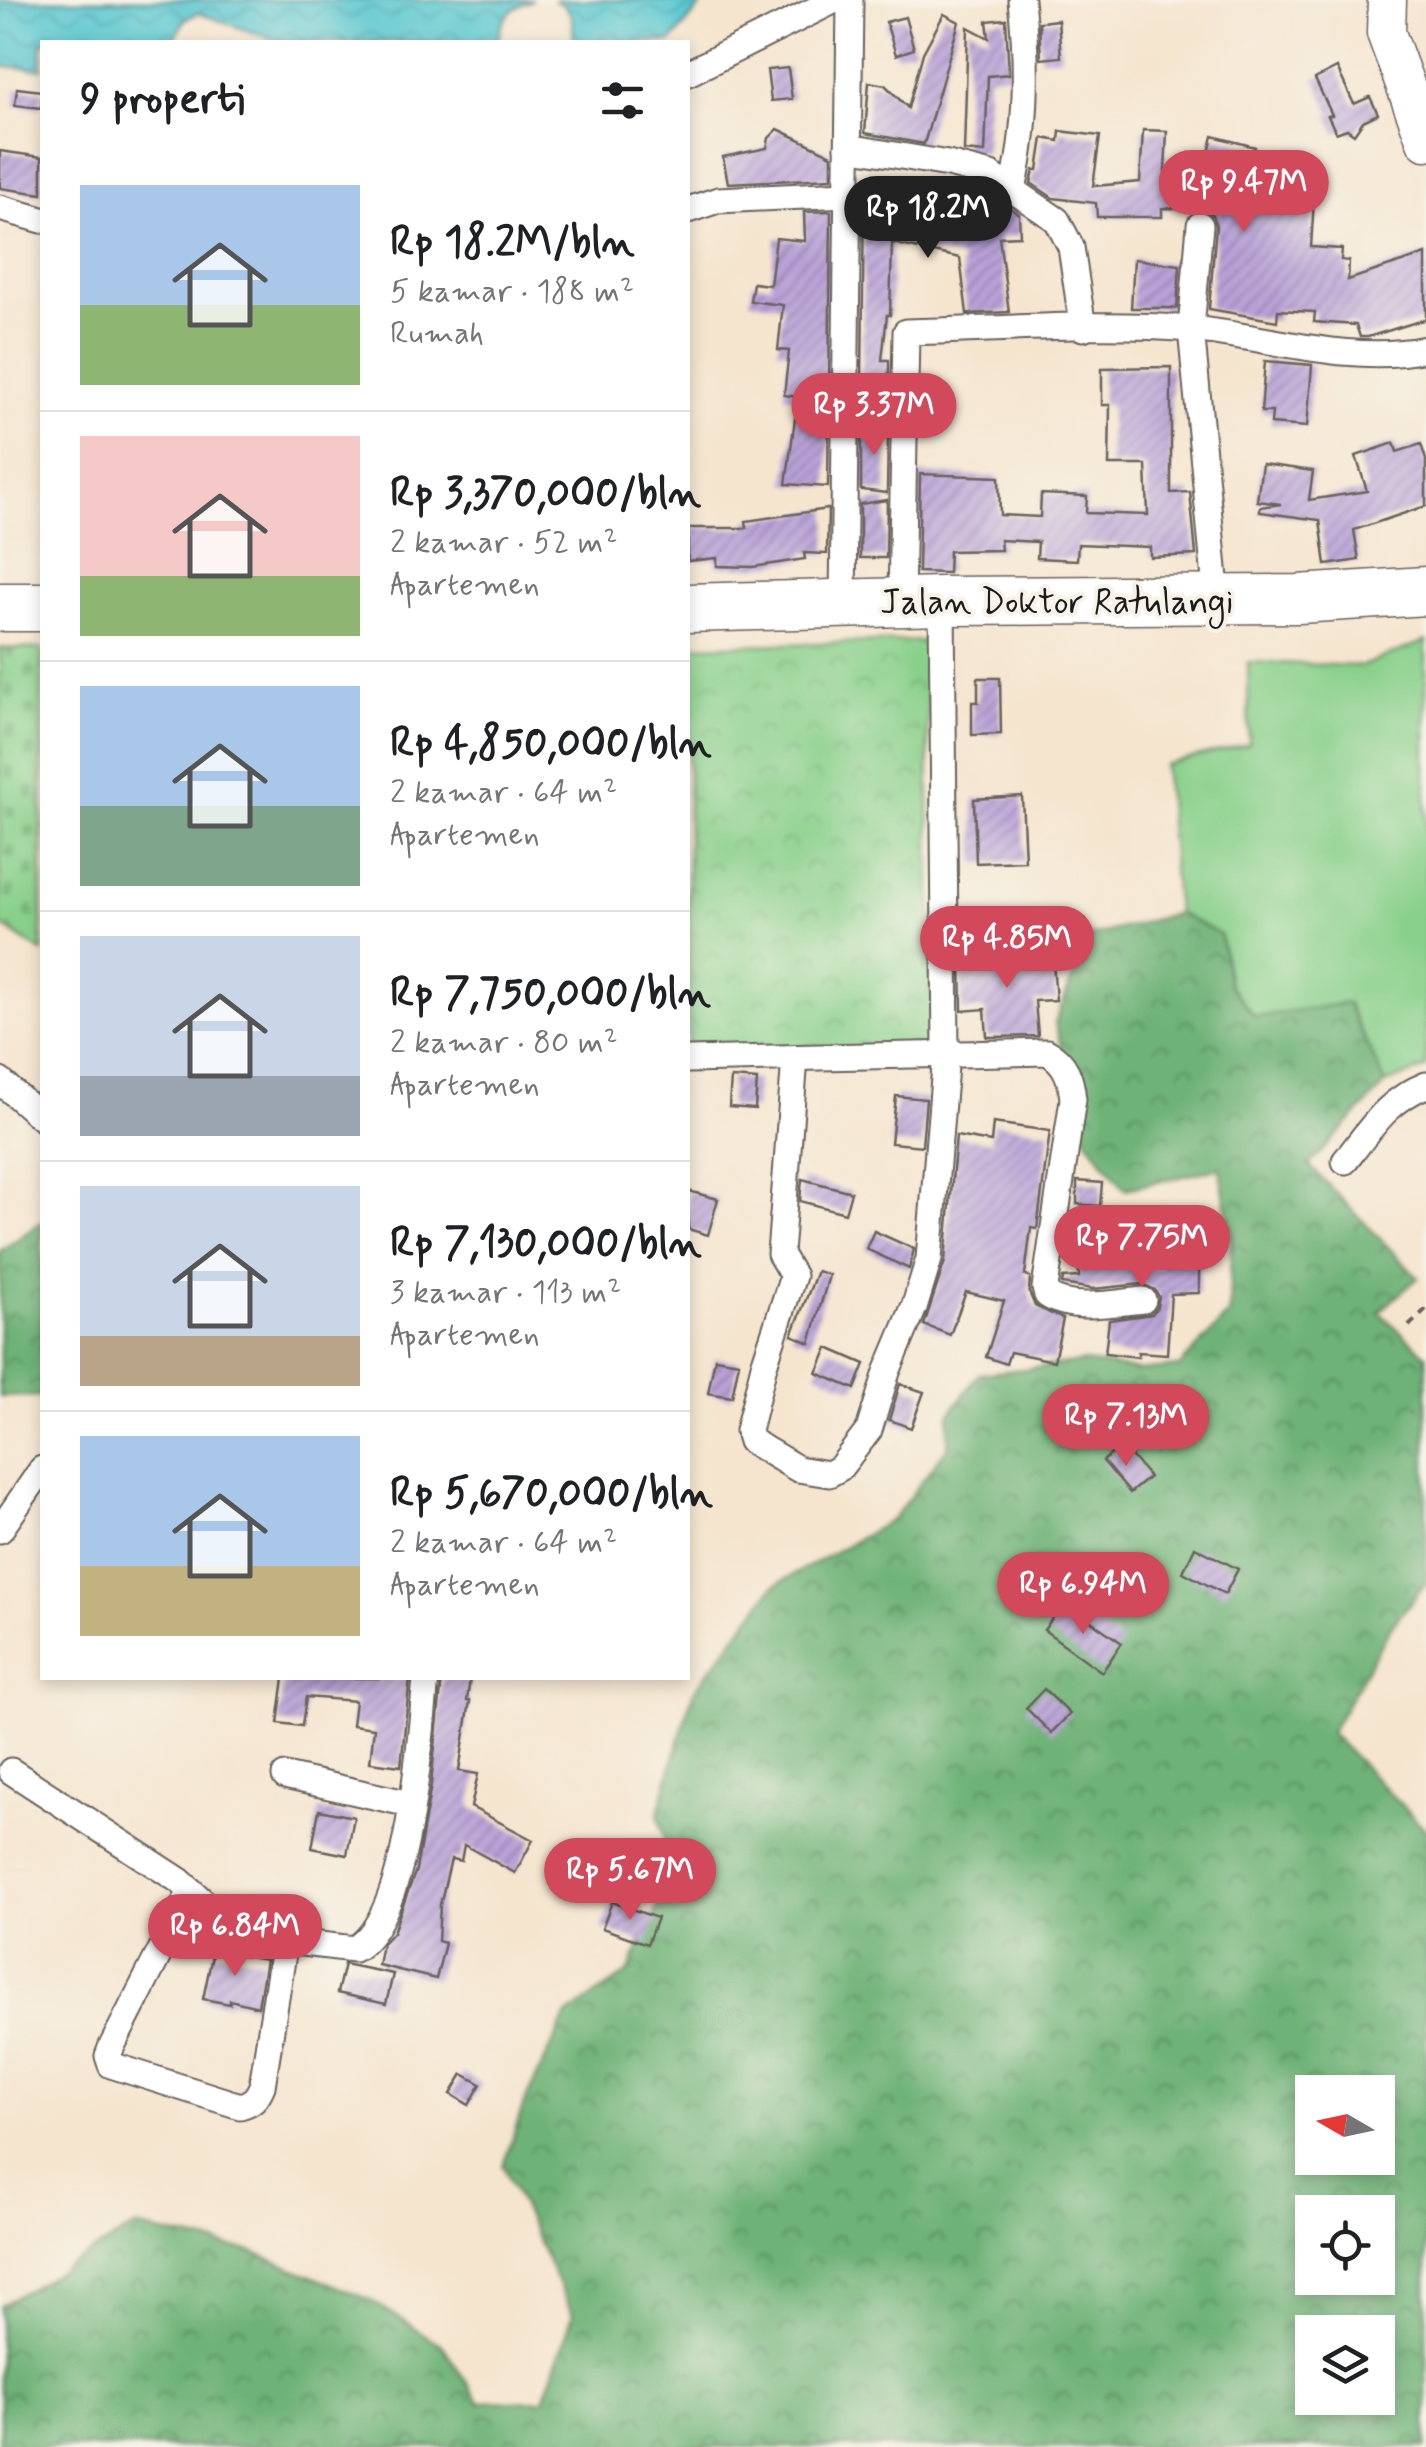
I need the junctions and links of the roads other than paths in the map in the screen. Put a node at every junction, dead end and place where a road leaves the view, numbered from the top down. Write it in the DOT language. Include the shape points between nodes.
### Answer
graph roads {
  1 [pos="835,0"];
  2 [pos="850,0"];
  3 [pos="1021,0"];
  4 [pos="1387,0"];
  5 [pos="690,72"];
  6 [pos="1426,141"];
  7 [pos="848,147"];
  8 [pos="1013,190"];
  9 [pos="847,194"];
  10 [pos="0,208"];
  11 [pos="690,209"];
  12 [pos="40,219"];
  13 [pos="1200,225"];
  14 [pos="1083,328"];
  15 [pos="1191,330"];
  16 [pos="1426,348"];
  17 [pos="1426,591"];
  18 [pos="1216,600"];
  19 [pos="922,601"];
  20 [pos="843,604"];
  21 [pos="0,607"];
  22 [pos="40,607"];
  23 [pos="690,608"];
  24 [pos="946,1054"];
  25 [pos="795,1058"];
  26 [pos="690,1060"];
  27 [pos="0,1081"];
  28 [pos="1426,1085"];
  29 [pos="40,1116"];
  30 [pos="1346,1162"];
  31 [pos="1143,1300"];
  32 [pos="40,1472"];
  33 [pos="0,1530"];
  34 [pos="426,1680"];
  35 [pos="11,1772"];
  36 [pos="286,1776"];
  37 [pos="410,1804"];
  38 [pos="191,1891"];
  39 [pos="285,1941"];
  1 -- 5 [label="street"];
  2 -- 7 [label="street"];
  3 -- 8 [label="street" via="1027,84"];
  4 -- 6 [label="street" via="1386,32"];
  7 -- 8 [label="street" via="966,168"];
  7 -- 9 [label="street"];
  8 -- 14 [label="street" via="1065,231"];
  9 -- 11 [label="street" via="718,200"];
  9 -- 20 [label="street"];
  10 -- 12 [label="street"];
  13 -- 15 [label="street"];
  14 -- 15 [label="street"];
  14 -- 19 [label="street" via="906,332"];
  15 -- 16 [label="street" via="1354,352"];
  15 -- 18 [label="street"];
  17 -- 18 [label="highway, Jalan Doktor Ratulangi"];
  18 -- 19 [label="highway, Jalan Doktor Ratulangi"];
  19 -- 20 [label="highway, Jalan Doktor Ratulangi"];
  19 -- 24 [label="street"];
  20 -- 23 [label="highway, Jalan Doktor Ratulangi"];
  21 -- 22 [label="highway"];
  24 -- 25 [label="street"];
  24 -- 25 [label="street" via="929,1259 869,1430 829,1474 798,1469 751,1441 748,1431 793,1276 780,1254"];
  24 -- 31 [label="street" via="1048,1052 1058,1058 1073,1099 1047,1295 1085,1304"];
  25 -- 26 [label="street"];
  27 -- 29 [label="street"];
  28 -- 30 [label="street" via="1385,1110"];
  32 -- 33 [label="street"];
  34 -- 37 [label="street"];
  35 -- 38 [label="street"];
  36 -- 37 [label="street"];
  37 -- 39 [label="street" via="396,1886 374,1934 354,1949"];
  38 -- 39 [label="street" via="224,1920"];
  38 -- 39 [label="street" via="111,2048 112,2065 249,2104 262,2086"];
}
